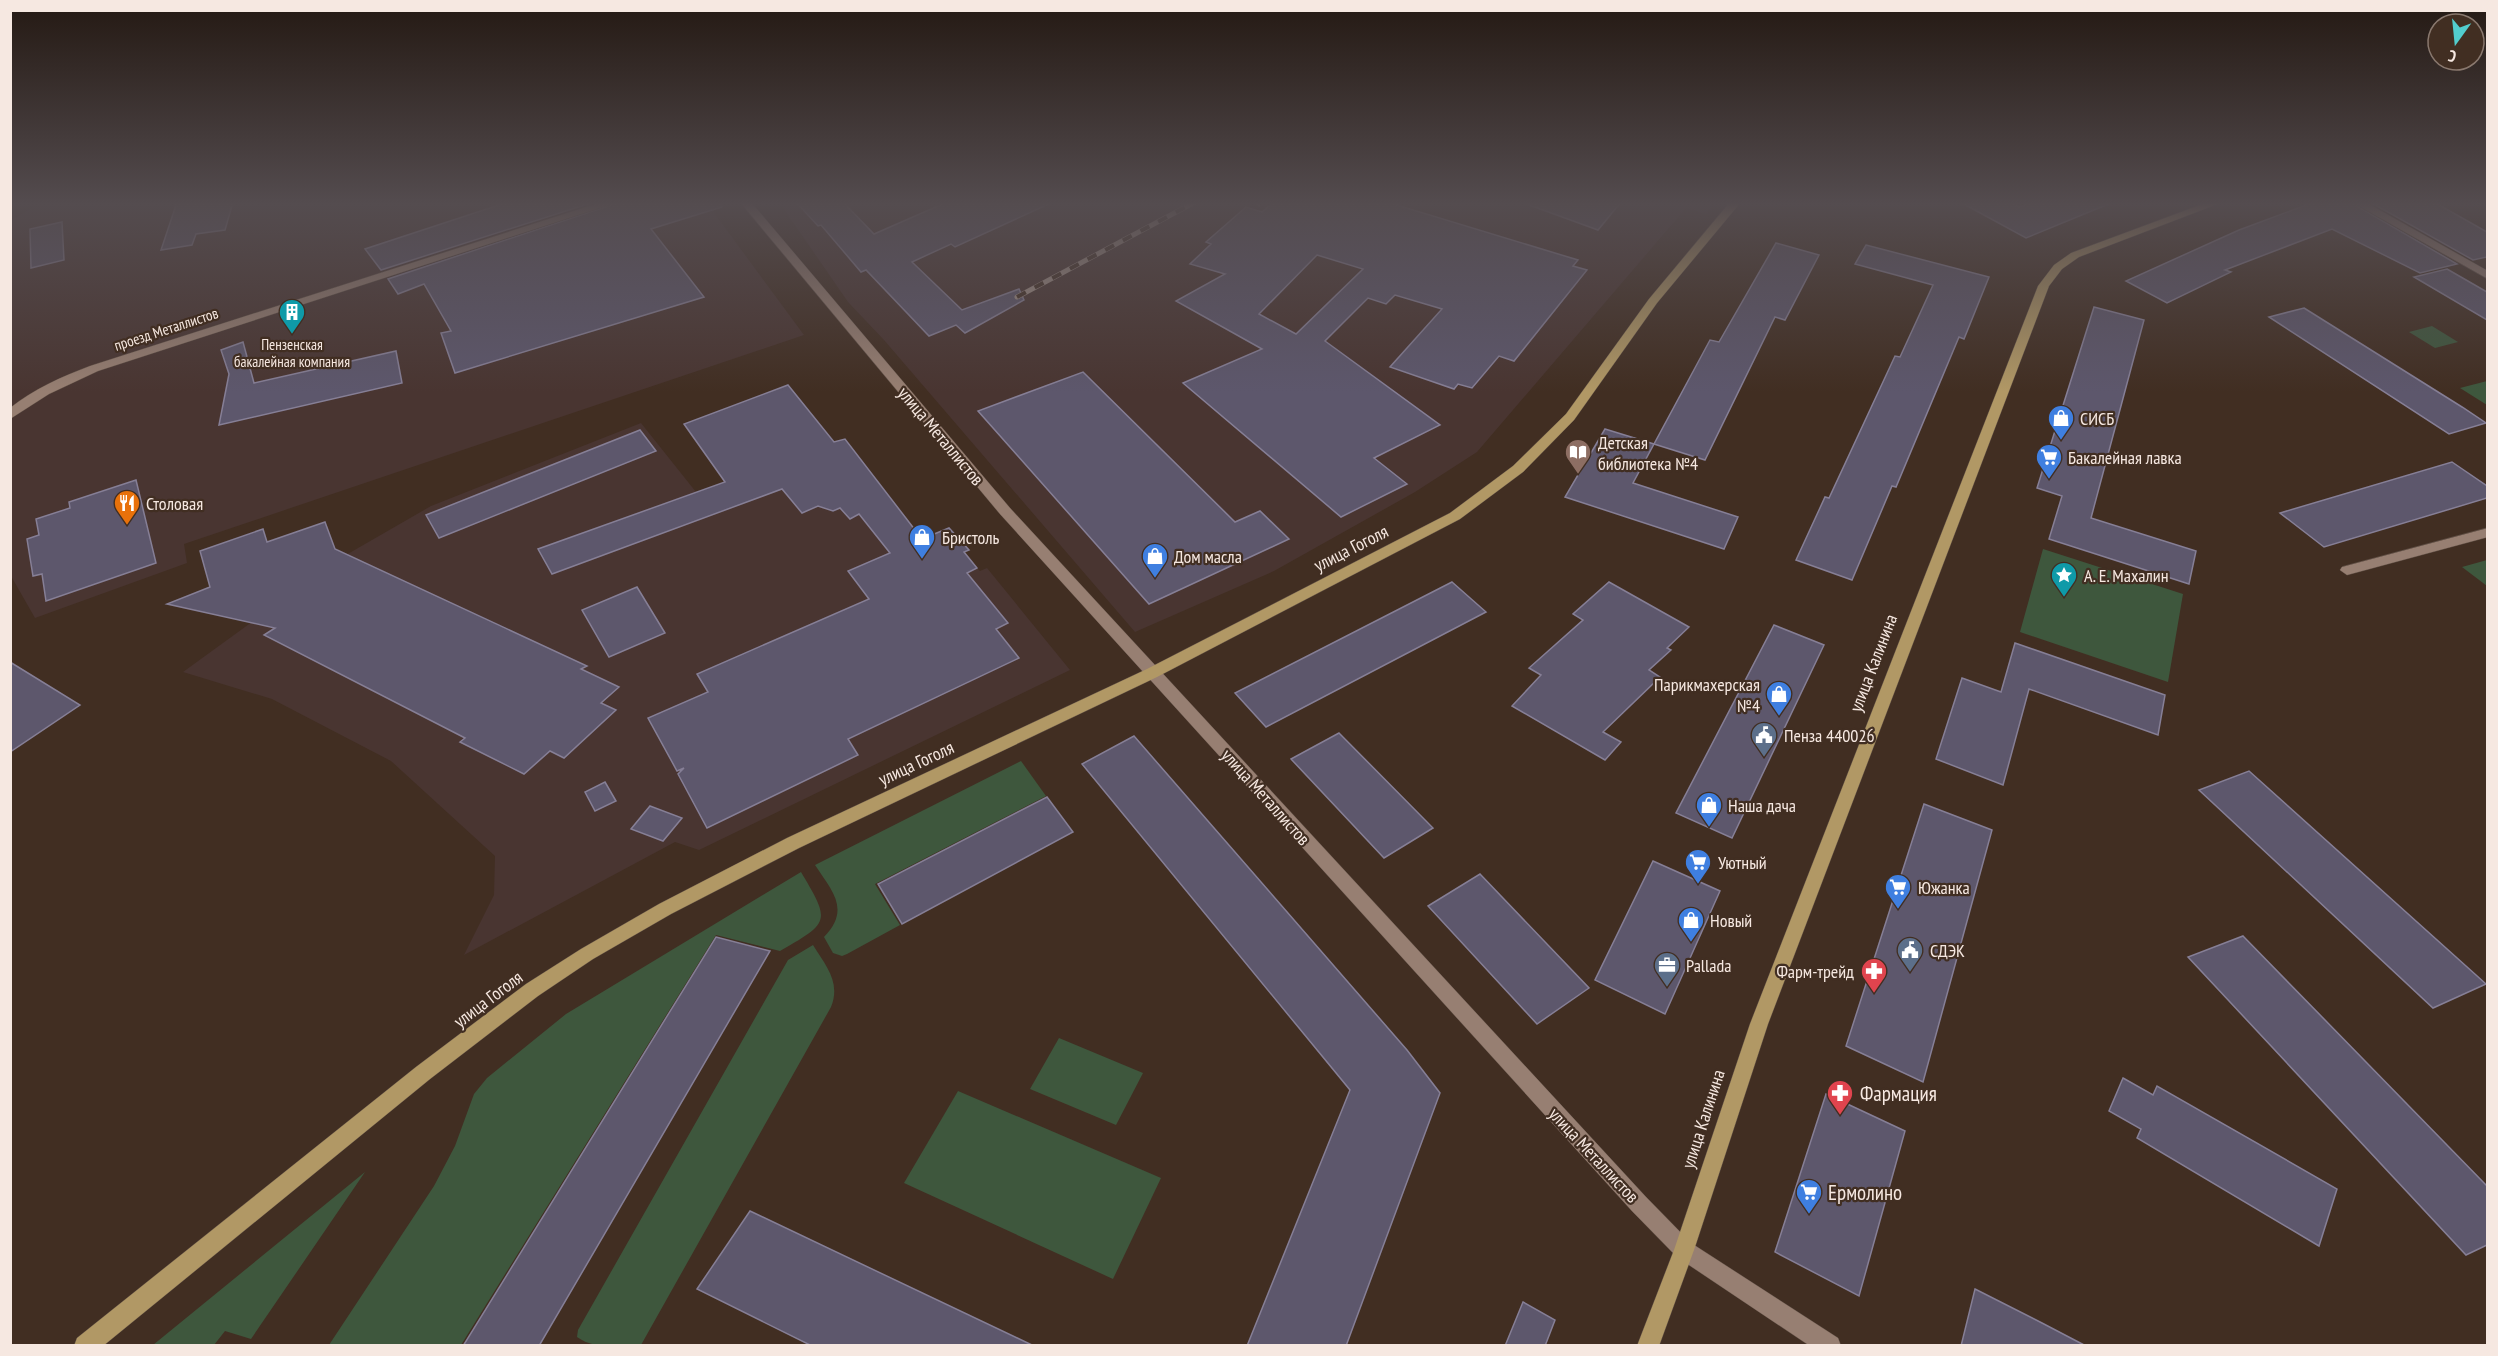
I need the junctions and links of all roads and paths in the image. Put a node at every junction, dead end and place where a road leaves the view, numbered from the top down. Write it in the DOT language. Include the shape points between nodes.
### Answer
graph roads {
  1 [pos="415,265"];
  2 [pos="798,265"];
  3 [pos="1683,265"];
  4 [pos="2060,265"];
  5 [pos="2468,265"];
  6 [pos="2487,276"];
  7 [pos="10,415"];
  8 [pos="2487,532"];
  9 [pos="2346,570"];
  10 [pos="1152,673"];
  11 [pos="1684,1250"];
  12 [pos="84,1346"];
  13 [pos="1647,1346"];
  14 [pos="1830,1346"];
  1 -- 7 [label="street, проезд Металлистов" via="73,376"];
  2 -- 10 [label="street, улица Металлистов" via="1005,511"];
  3 -- 10 [label="main road, улица Гоголя" via="1570,417 1518,469 1455,516"];
  4 -- 11 [label="main road, улица Калинина" via="2044,286 1767,1003"];
  5 -- 6 [label="street"];
  8 -- 9 [label="street"];
  10 -- 11 [label="street, улица Металлистов"];
  10 -- 12 [label="main road, улица Гоголя" via="793,843 665,909 570,965 423,1073"];
  11 -- 13 [label="main road, улица Калинина"];
  11 -- 14 [label="street, улица Металлистов"];
}
